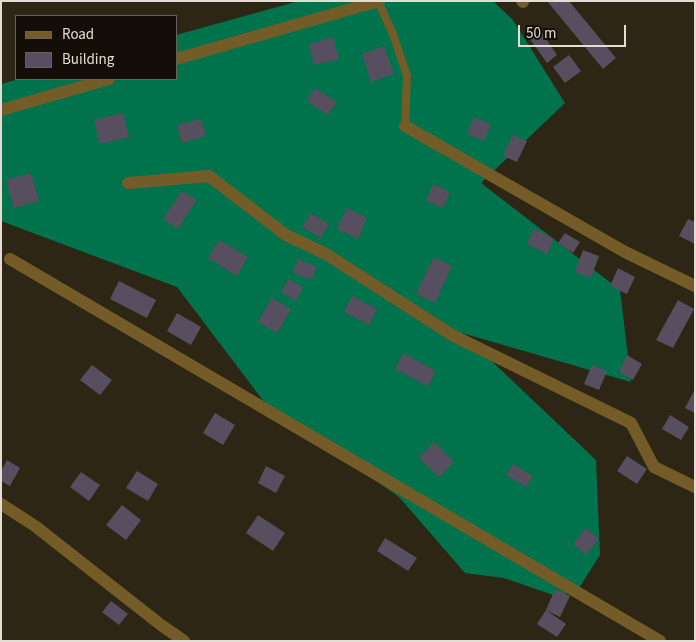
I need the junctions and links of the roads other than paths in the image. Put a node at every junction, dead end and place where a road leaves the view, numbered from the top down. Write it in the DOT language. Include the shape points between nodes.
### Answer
graph roads {
  1 [pos="378,1"];
  2 [pos="178,58"];
  3 [pos="106,80"];
  4 [pos="1,110"];
  5 [pos="406,126"];
  6 [pos="128,183"];
  7 [pos="10,259"];
  8 [pos="695,286"];
  9 [pos="695,487"];
  10 [pos="1,504"];
  11 [pos="184,641"];
  12 [pos="660,641"];
  1 -- 2 [label="street"];
  1 -- 5 [label="lane" via="407,76"];
  3 -- 4 [label="street"];
  5 -- 8 [label="street" via="625,252"];
  6 -- 9 [label="street" via="209,176 286,235 326,254 452,335 631,423 654,467"];
  7 -- 12 [label="street"];
  10 -- 11 [label="street"];
}
